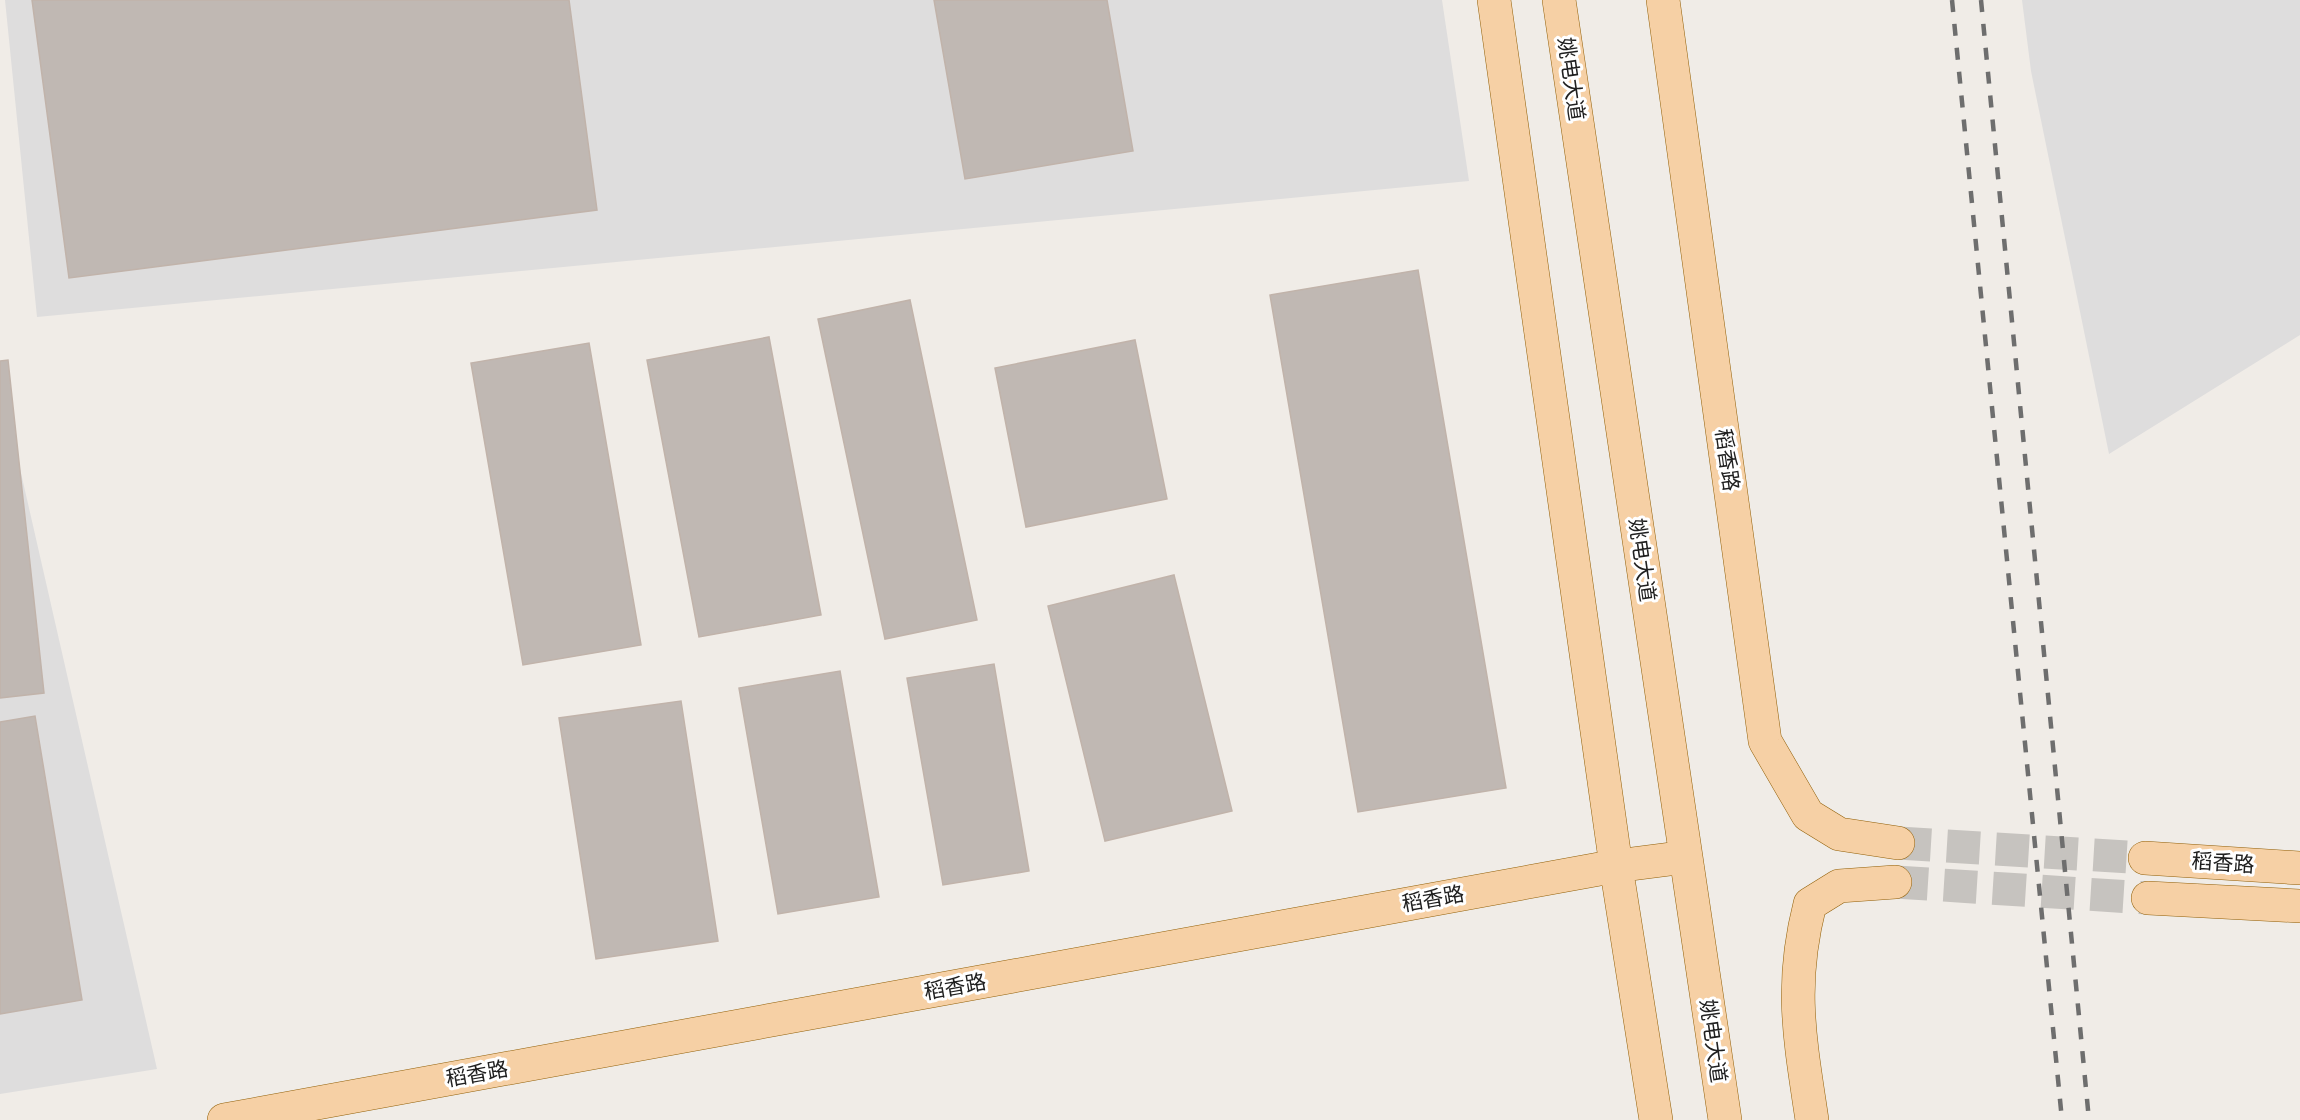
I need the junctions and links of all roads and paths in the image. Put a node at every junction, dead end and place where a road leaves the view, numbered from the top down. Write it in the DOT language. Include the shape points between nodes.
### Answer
graph roads {
  1 [pos="1494,0"];
  2 [pos="1559,0"];
  3 [pos="1663,0"];
  4 [pos="1898,843"];
  5 [pos="1686,857"];
  6 [pos="2145,858"];
  7 [pos="1616,866"];
  8 [pos="2300,867"];
  9 [pos="1895,882"];
  10 [pos="2148,898"];
  11 [pos="2300,906"];
  12 [pos="224,1120"];
  13 [pos="1656,1120"];
  14 [pos="1725,1120"];
  15 [pos="1812,1120"];
  1 -- 7 [label="main road"];
  2 -- 5 [label="main road, 姚电大道"];
  3 -- 4 [label="main road, 稻香路" via="1766,741 1808,815 1839,834"];
  5 -- 7 [label="main road, 稻香路"];
  5 -- 14 [label="main road, 姚电大道"];
  6 -- 8 [label="main road, 稻香路"];
  7 -- 12 [label="main road, 稻香路"];
  7 -- 13 [label="main road"];
  9 -- 15 [label="main road" via="1839,886 1810,904 1796,982 1798,1026"];
  10 -- 11 [label="main road, 稻香路"];
}
